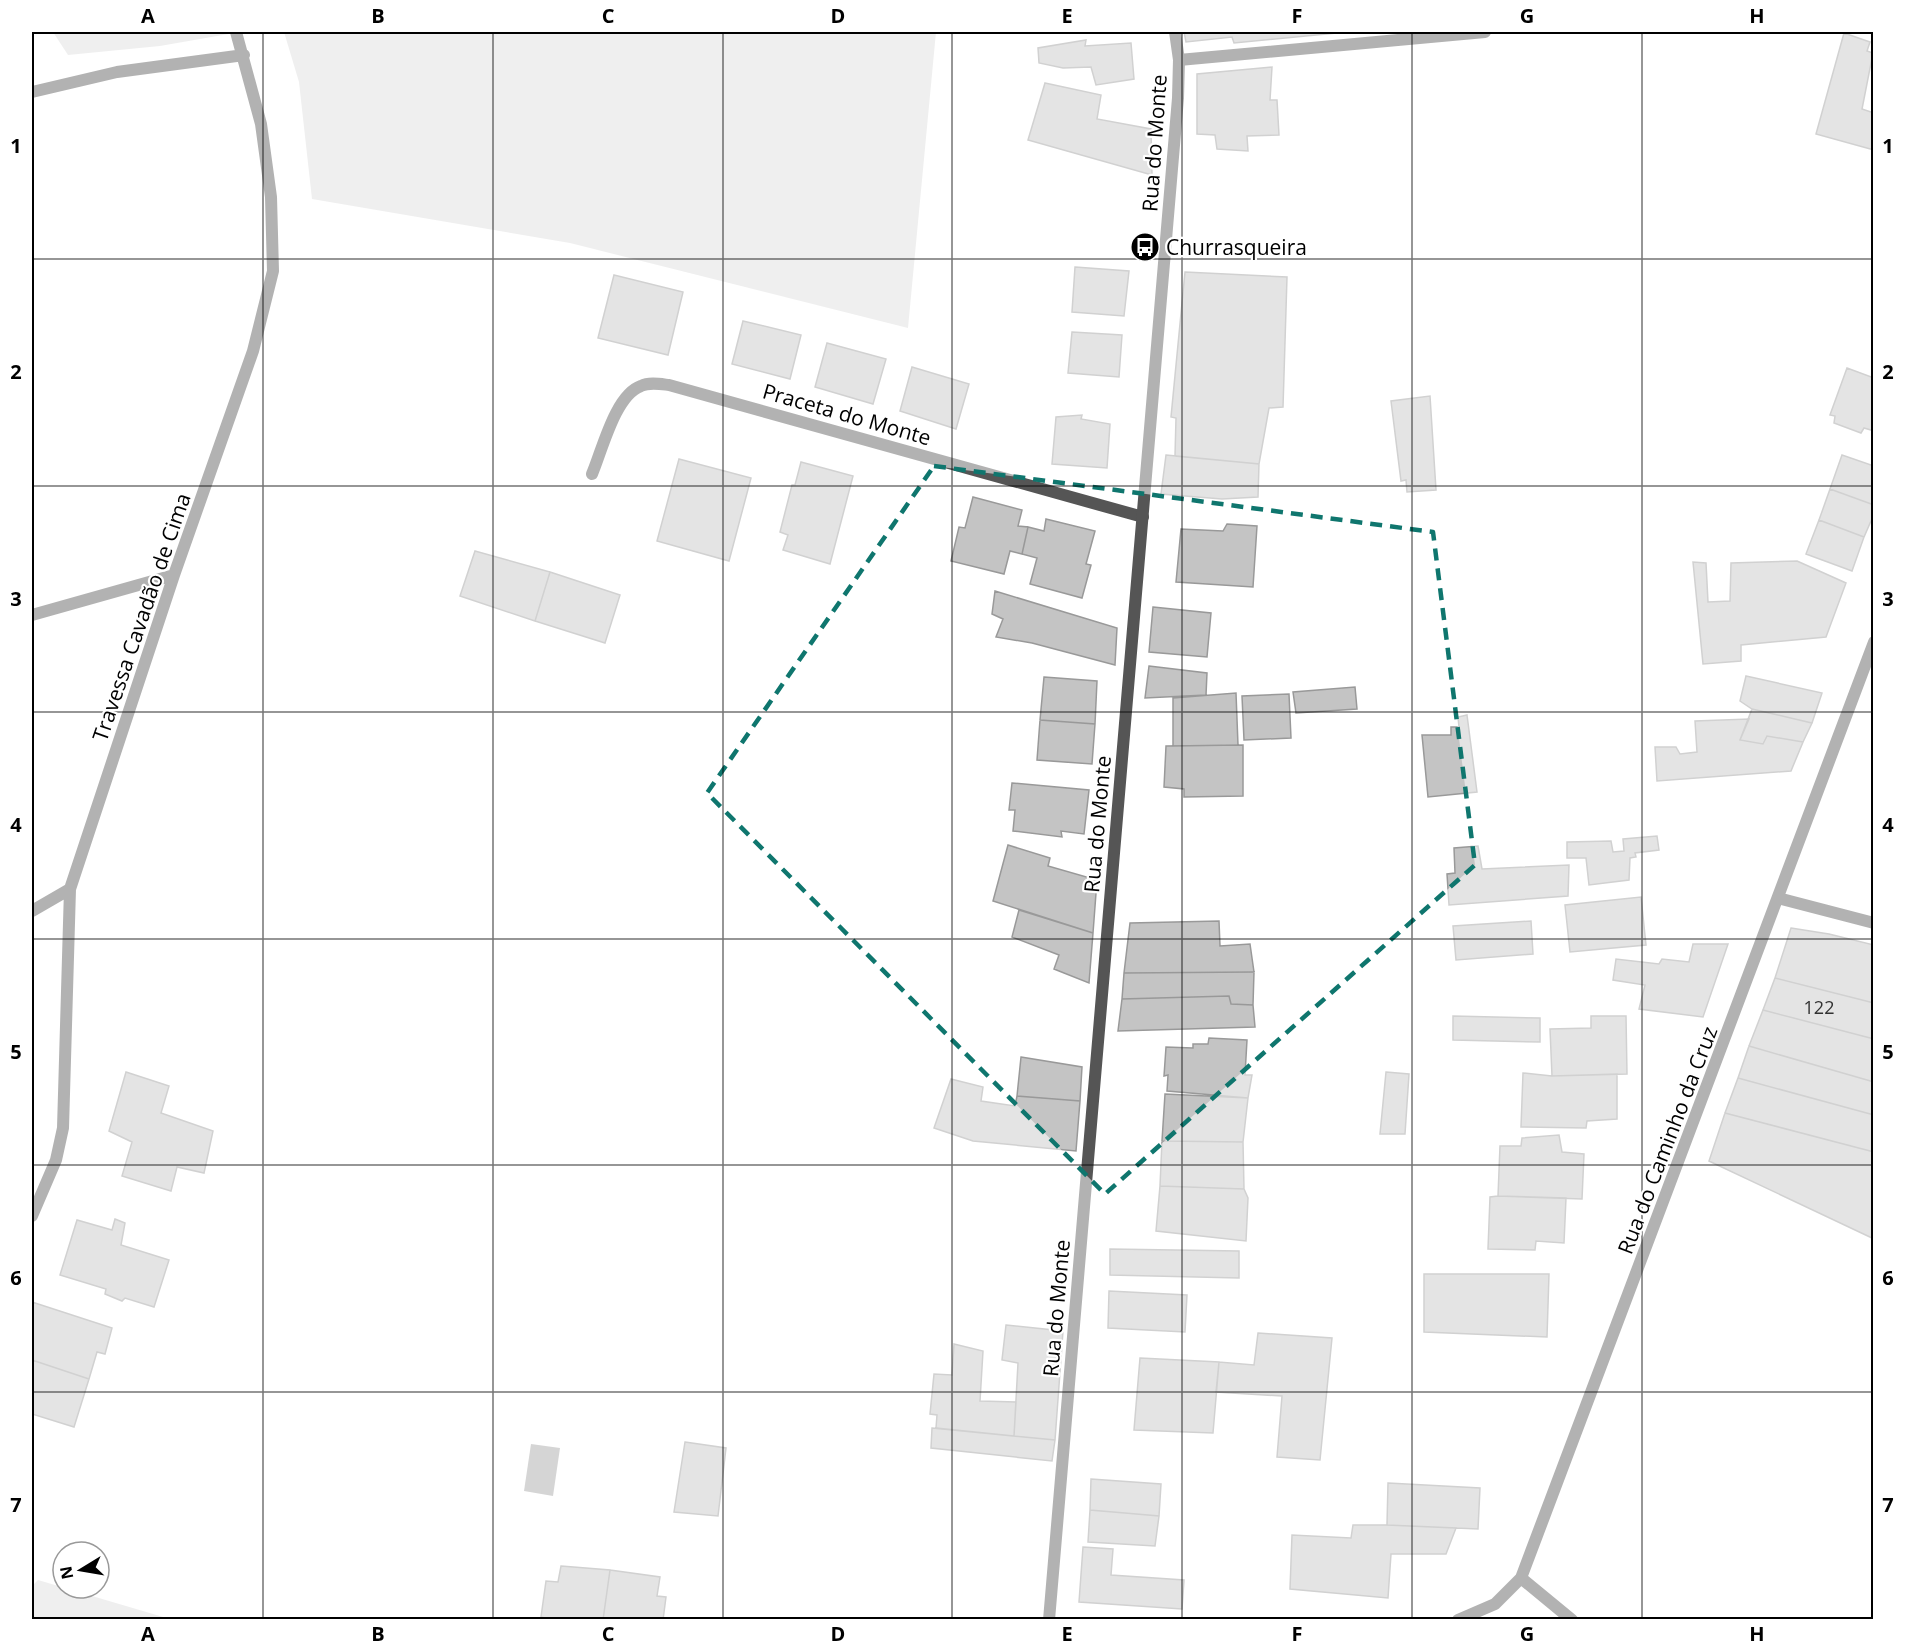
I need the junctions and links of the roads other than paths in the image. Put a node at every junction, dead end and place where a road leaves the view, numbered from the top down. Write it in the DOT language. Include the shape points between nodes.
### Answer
graph roads {
  1 [pos="236,32"];
  2 [pos="1175,32"];
  3 [pos="1485,32"];
  4 [pos="244,55"];
  5 [pos="1179,60"];
  6 [pos="32,92"];
  7 [pos="592,474"];
  8 [pos="1143,517"];
  9 [pos="174,575"];
  10 [pos="32,615"];
  11 [pos="1874,642"];
  12 [pos="70,889"];
  13 [pos="1778,898"];
  14 [pos="32,911"];
  15 [pos="1874,923"];
  16 [pos="32,1216"];
  17 [pos="1521,1578"];
  18 [pos="1049,1620"];
  19 [pos="1458,1620"];
  20 [pos="1572,1620"];
  1 -- 4 [label="street, Travessa Cavadão de Cima"];
  2 -- 5 [label="street, Rua do Monte"];
  3 -- 5 [label="street"];
  4 -- 6 [label="street" via="117,72"];
  4 -- 9 [label="street, Travessa Cavadão de Cima" via="261,124 271,197 273,271 253,351"];
  5 -- 8 [label="street, Rua do Monte"];
  7 -- 8 [label="street, Praceta do Monte" via="620,404 630,392 640,386 669,385"];
  8 -- 18 [label="street, Rua do Monte"];
  9 -- 10 [label="street"];
  9 -- 12 [label="street, Travessa Cavadão de Cima"];
  11 -- 13 [label="street, Rua do Caminho da Cruz"];
  12 -- 14 [label="street"];
  12 -- 16 [label="street, Travessa Cavadão de Cima" via="63,1128 56,1160"];
  13 -- 15 [label="street"];
  13 -- 17 [label="street, Rua do Caminho da Cruz"];
  17 -- 19 [label="street, Rua do Caminho da Cruz" via="1494,1604"];
  17 -- 20 [label="street"];
}
